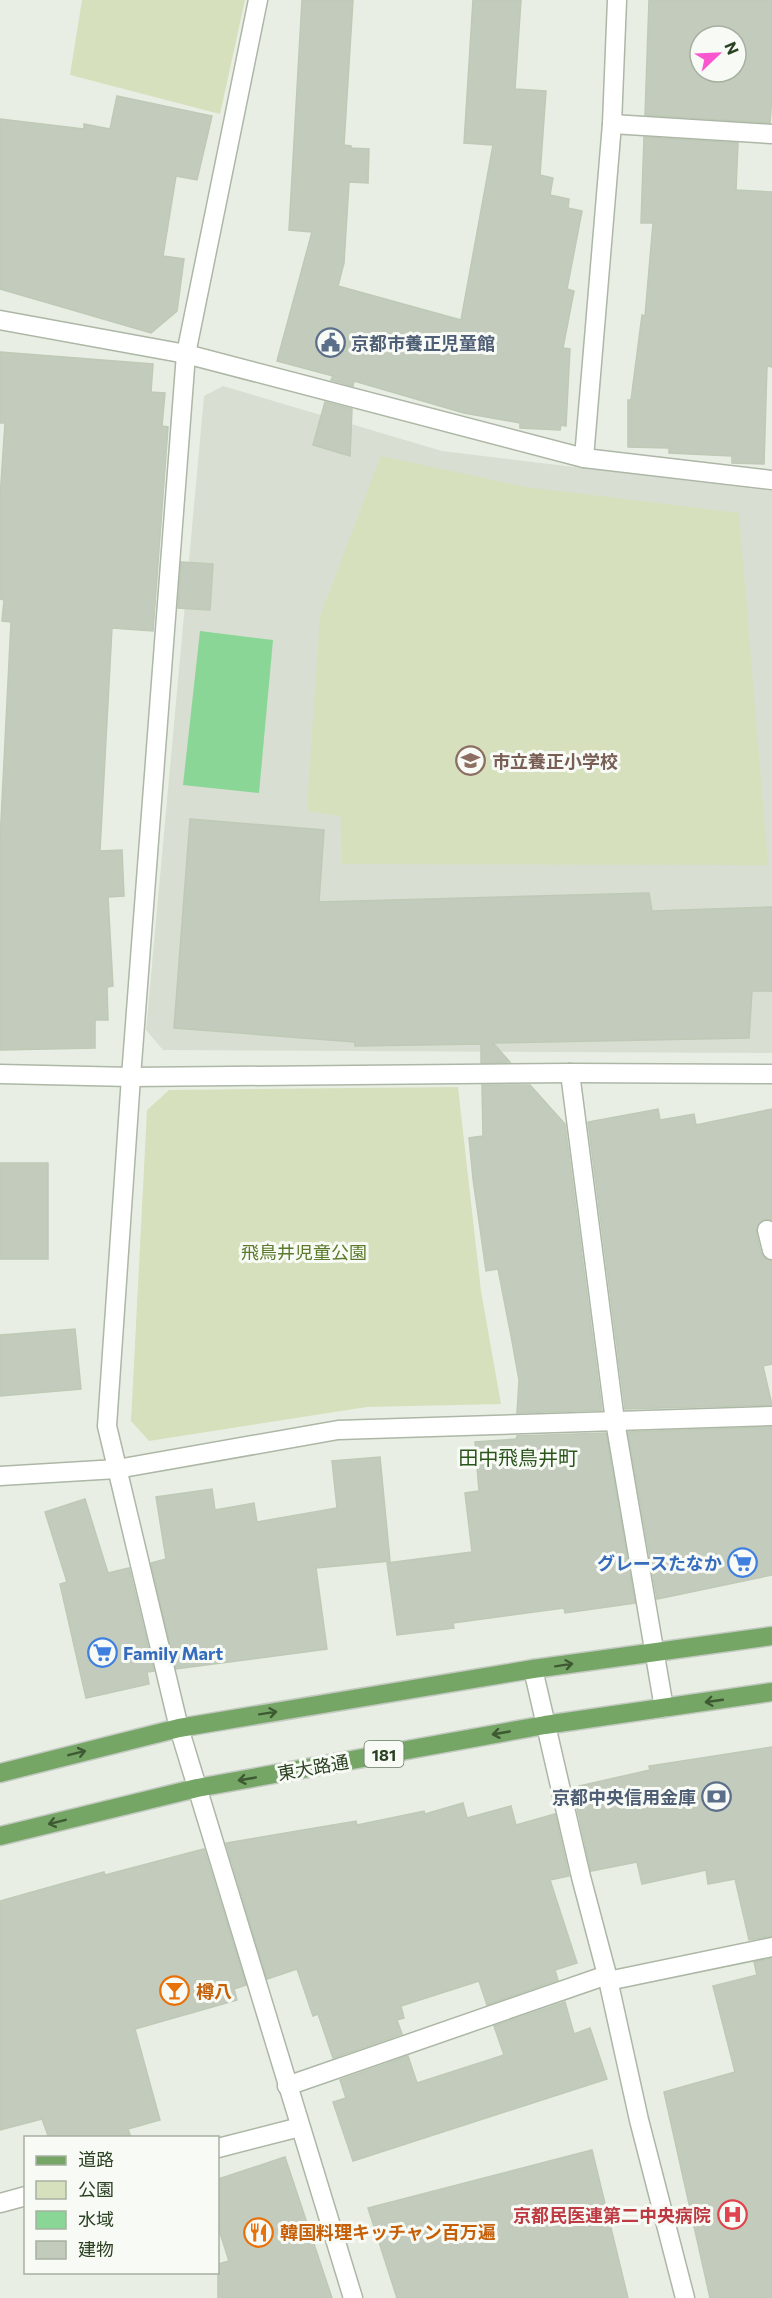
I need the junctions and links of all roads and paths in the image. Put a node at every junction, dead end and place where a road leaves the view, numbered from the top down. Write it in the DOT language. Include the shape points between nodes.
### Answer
graph roads {
  1 [pos="258,0"];
  2 [pos="617,0"];
  3 [pos="612,124"];
  4 [pos="772,134"];
  5 [pos="0,320"];
  6 [pos="186,354"];
  7 [pos="584,458"];
  8 [pos="772,480"];
  9 [pos="570,1072"];
  10 [pos="0,1074"];
  11 [pos="772,1074"];
  12 [pos="131,1077"];
  13 [pos="767,1230"];
  14 [pos="772,1250"];
  15 [pos="772,1416"];
  16 [pos="615,1421"];
  17 [pos="117,1469"];
  18 [pos="0,1476"];
  19 [pos="772,1636"];
  20 [pos="655,1652"];
  21 [pos="533,1669"];
  22 [pos="772,1692"];
  23 [pos="664,1708"];
  24 [pos="545,1725"];
  25 [pos="179,1728"];
  26 [pos="0,1773"];
  27 [pos="197,1788"];
  28 [pos="0,1836"];
  29 [pos="772,1947"];
  30 [pos="608,1978"];
  31 [pos="287,2086"];
  32 [pos="300,2127"];
  33 [pos="219,2148"];
  34 [pos="24,2197"];
  35 [pos="0,2203"];
  36 [pos="353,2298"];
  37 [pos="685,2298"];
  1 -- 6 [label="street"];
  2 -- 3 [label="street"];
  3 -- 4 [label="street"];
  3 -- 7 [label="street"];
  5 -- 6 [label="street"];
  6 -- 7 [label="street"];
  6 -- 12 [label="street"];
  7 -- 8 [label="street"];
  9 -- 11 [label="street"];
  9 -- 12 [label="street"];
  9 -- 16 [label="street"];
  10 -- 12 [label="street"];
  12 -- 17 [label="street" via="107,1426"];
  13 -- 14 [label="street"];
  15 -- 16 [label="street"];
  16 -- 17 [label="street" via="338,1430"];
  16 -- 20 [label="street"];
  17 -- 18 [label="street"];
  17 -- 25 [label="street"];
  19 -- 20 [label="main road"];
  21 -- 20 [label="main road, one-way"];
  20 -- 23 [label="street"];
  21 -- 24 [label="street"];
  25 -- 21 [label="main road, one-way"];
  22 -- 23 [label="main road, 東大路通 / 181, one-way"];
  23 -- 24 [label="main road, 東大路通 / 181"];
  24 -- 27 [label="main road, 東大路通 / 181, one-way"];
  24 -- 30 [label="street"];
  26 -- 25 [label="main road, one-way"];
  25 -- 27 [label="street"];
  27 -- 28 [label="main road, 東大路通 / 181, one-way"];
  27 -- 31 [label="street"];
  29 -- 30 [label="street"];
  30 -- 31 [label="street"];
  30 -- 37 [label="street" via="639,2120"];
  31 -- 32 [label="street"];
  32 -- 33 [label="street"];
  32 -- 36 [label="street"];
  34 -- 35 [label="street"];
}
